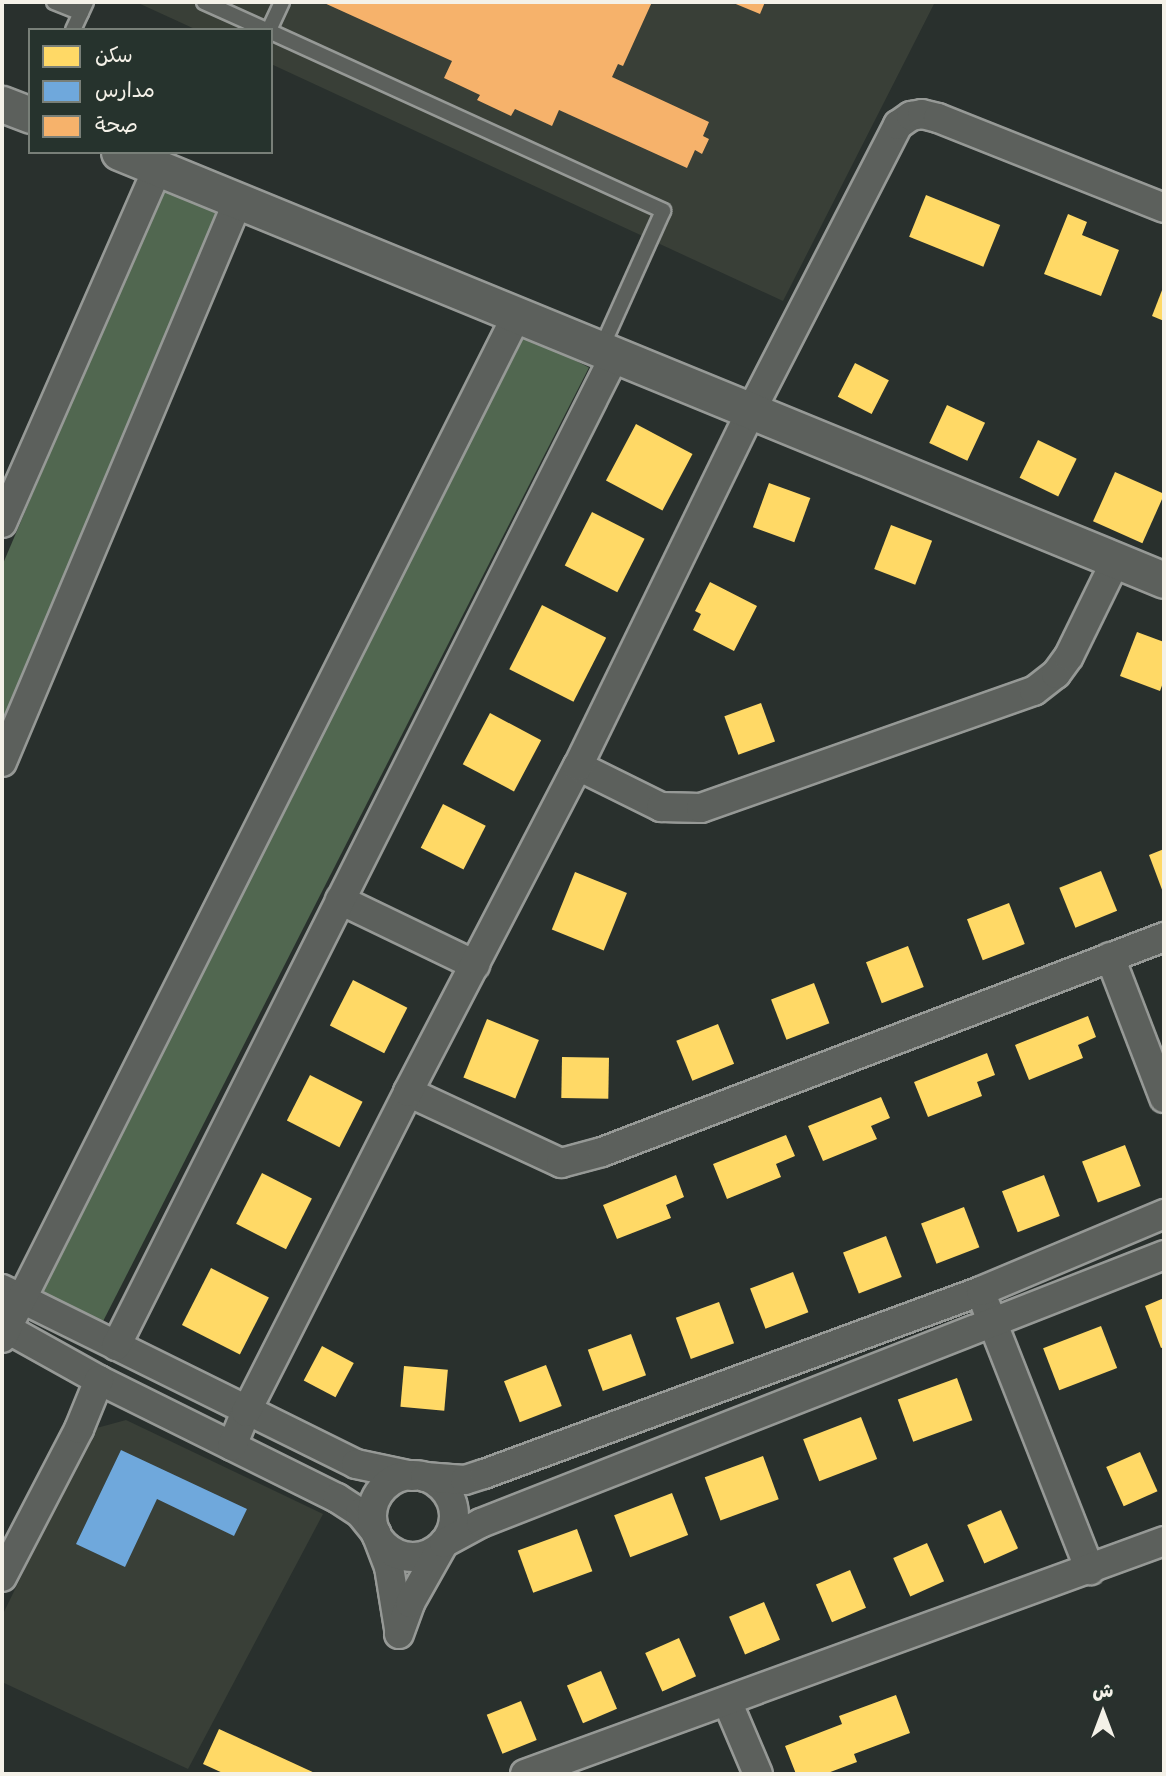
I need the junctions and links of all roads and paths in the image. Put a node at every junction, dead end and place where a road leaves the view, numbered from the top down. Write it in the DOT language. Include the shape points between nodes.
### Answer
graph roads {
  1 [pos="54,2"];
  2 [pos="204,2"];
  3 [pos="282,2"];
  4 [pos="84,8"];
  5 [pos="74,28"];
  6 [pos="262,28"];
  7 [pos="270,28"];
  8 [pos="273,33"];
  9 [pos="2,104"];
  10 [pos="28,115"];
  11 [pos="125,154"];
  12 [pos="158,168"];
  13 [pos="238,201"];
  14 [pos="1164,208"];
  15 [pos="517,315"];
  16 [pos="608,352"];
  17 [pos="751,411"];
  18 [pos="2,523"];
  19 [pos="1116,560"];
  20 [pos="1164,580"];
  21 [pos="2,762"];
  22 [pos="578,766"];
  23 [pos="340,900"];
  24 [pos="1164,937"];
  25 [pos="1110,957"];
  26 [pos="475,965"];
  27 [pos="408,1092"];
  28 [pos="1164,1098"];
  29 [pos="1164,1214"];
  30 [pos="1164,1255"];
  31 [pos="981,1291"];
  32 [pos="12,1294"];
  33 [pos="992,1323"];
  34 [pos="3,1331"];
  35 [pos="116,1346"];
  36 [pos="99,1380"];
  37 [pos="246,1412"];
  38 [pos="232,1446"];
  39 [pos="419,1476"];
  40 [pos="376,1533"];
  41 [pos="1164,1541"];
  42 [pos="444,1543"];
  43 [pos="1090,1570"];
  44 [pos="2,1577"];
  45 [pos="727,1701"];
  46 [pos="525,1774"];
  47 [pos="758,1774"];
  1 -- 4 [label="lane"];
  2 -- 6 [label="lane"];
  3 -- 7 [label="lane"];
  4 -- 5 [label="lane"];
  8 -- 16 [label="lane" via="663,211"];
  9 -- 10 [label="street"];
  11 -- 12 [label="street"];
  12 -- 13 [label="street"];
  12 -- 18 [label="street"];
  13 -- 15 [label="street"];
  13 -- 21 [label="street"];
  14 -- 17 [label="street" via="938,118 911,116 898,125"];
  15 -- 16 [label="street"];
  15 -- 32 [label="street"];
  16 -- 17 [label="street"];
  16 -- 23 [label="street"];
  17 -- 19 [label="street"];
  17 -- 22 [label="street"];
  19 -- 20 [label="street"];
  19 -- 22 [label="street" via="1069,656 1056,674 1034,691 701,808 662,807"];
  22 -- 26 [label="street"];
  23 -- 26 [label="street"];
  23 -- 35 [label="street"];
  24 -- 25 [label="street"];
  25 -- 27 [label="street" via="602,1153 561,1163"];
  25 -- 28 [label="street"];
  26 -- 27 [label="street"];
  27 -- 37 [label="street"];
  29 -- 31 [label="street"];
  30 -- 33 [label="street"];
  31 -- 33 [label="street"];
  31 -- 39 [label="street" via="484,1475 465,1480"];
  32 -- 34 [label="street"];
  32 -- 35 [label="street"];
  33 -- 42 [label="street" via="504,1513"];
  33 -- 43 [label="street"];
  34 -- 36 [label="street"];
  35 -- 37 [label="street"];
  36 -- 38 [label="street"];
  36 -- 44 [label="street" via="79,1429"];
  37 -- 38 [label="street"];
  37 -- 39 [label="street" via="356,1464"];
  38 -- 40 [label="street" via="337,1498 360,1513"];
  39 -- 40 [label="street" via="391,1482 376,1499 372,1511"];
  39 -- 42 [label="street" via="435,1482 450,1499 453,1522"];
  40 -- 42 [label="street" via="391,1551 413,1557 435,1551"];
  40 -- 42 [label="street" via="389,1567 399,1634 410,1603"];
  41 -- 43 [label="street"];
  43 -- 45 [label="street"];
  45 -- 46 [label="street"];
  45 -- 47 [label="street"];
}
